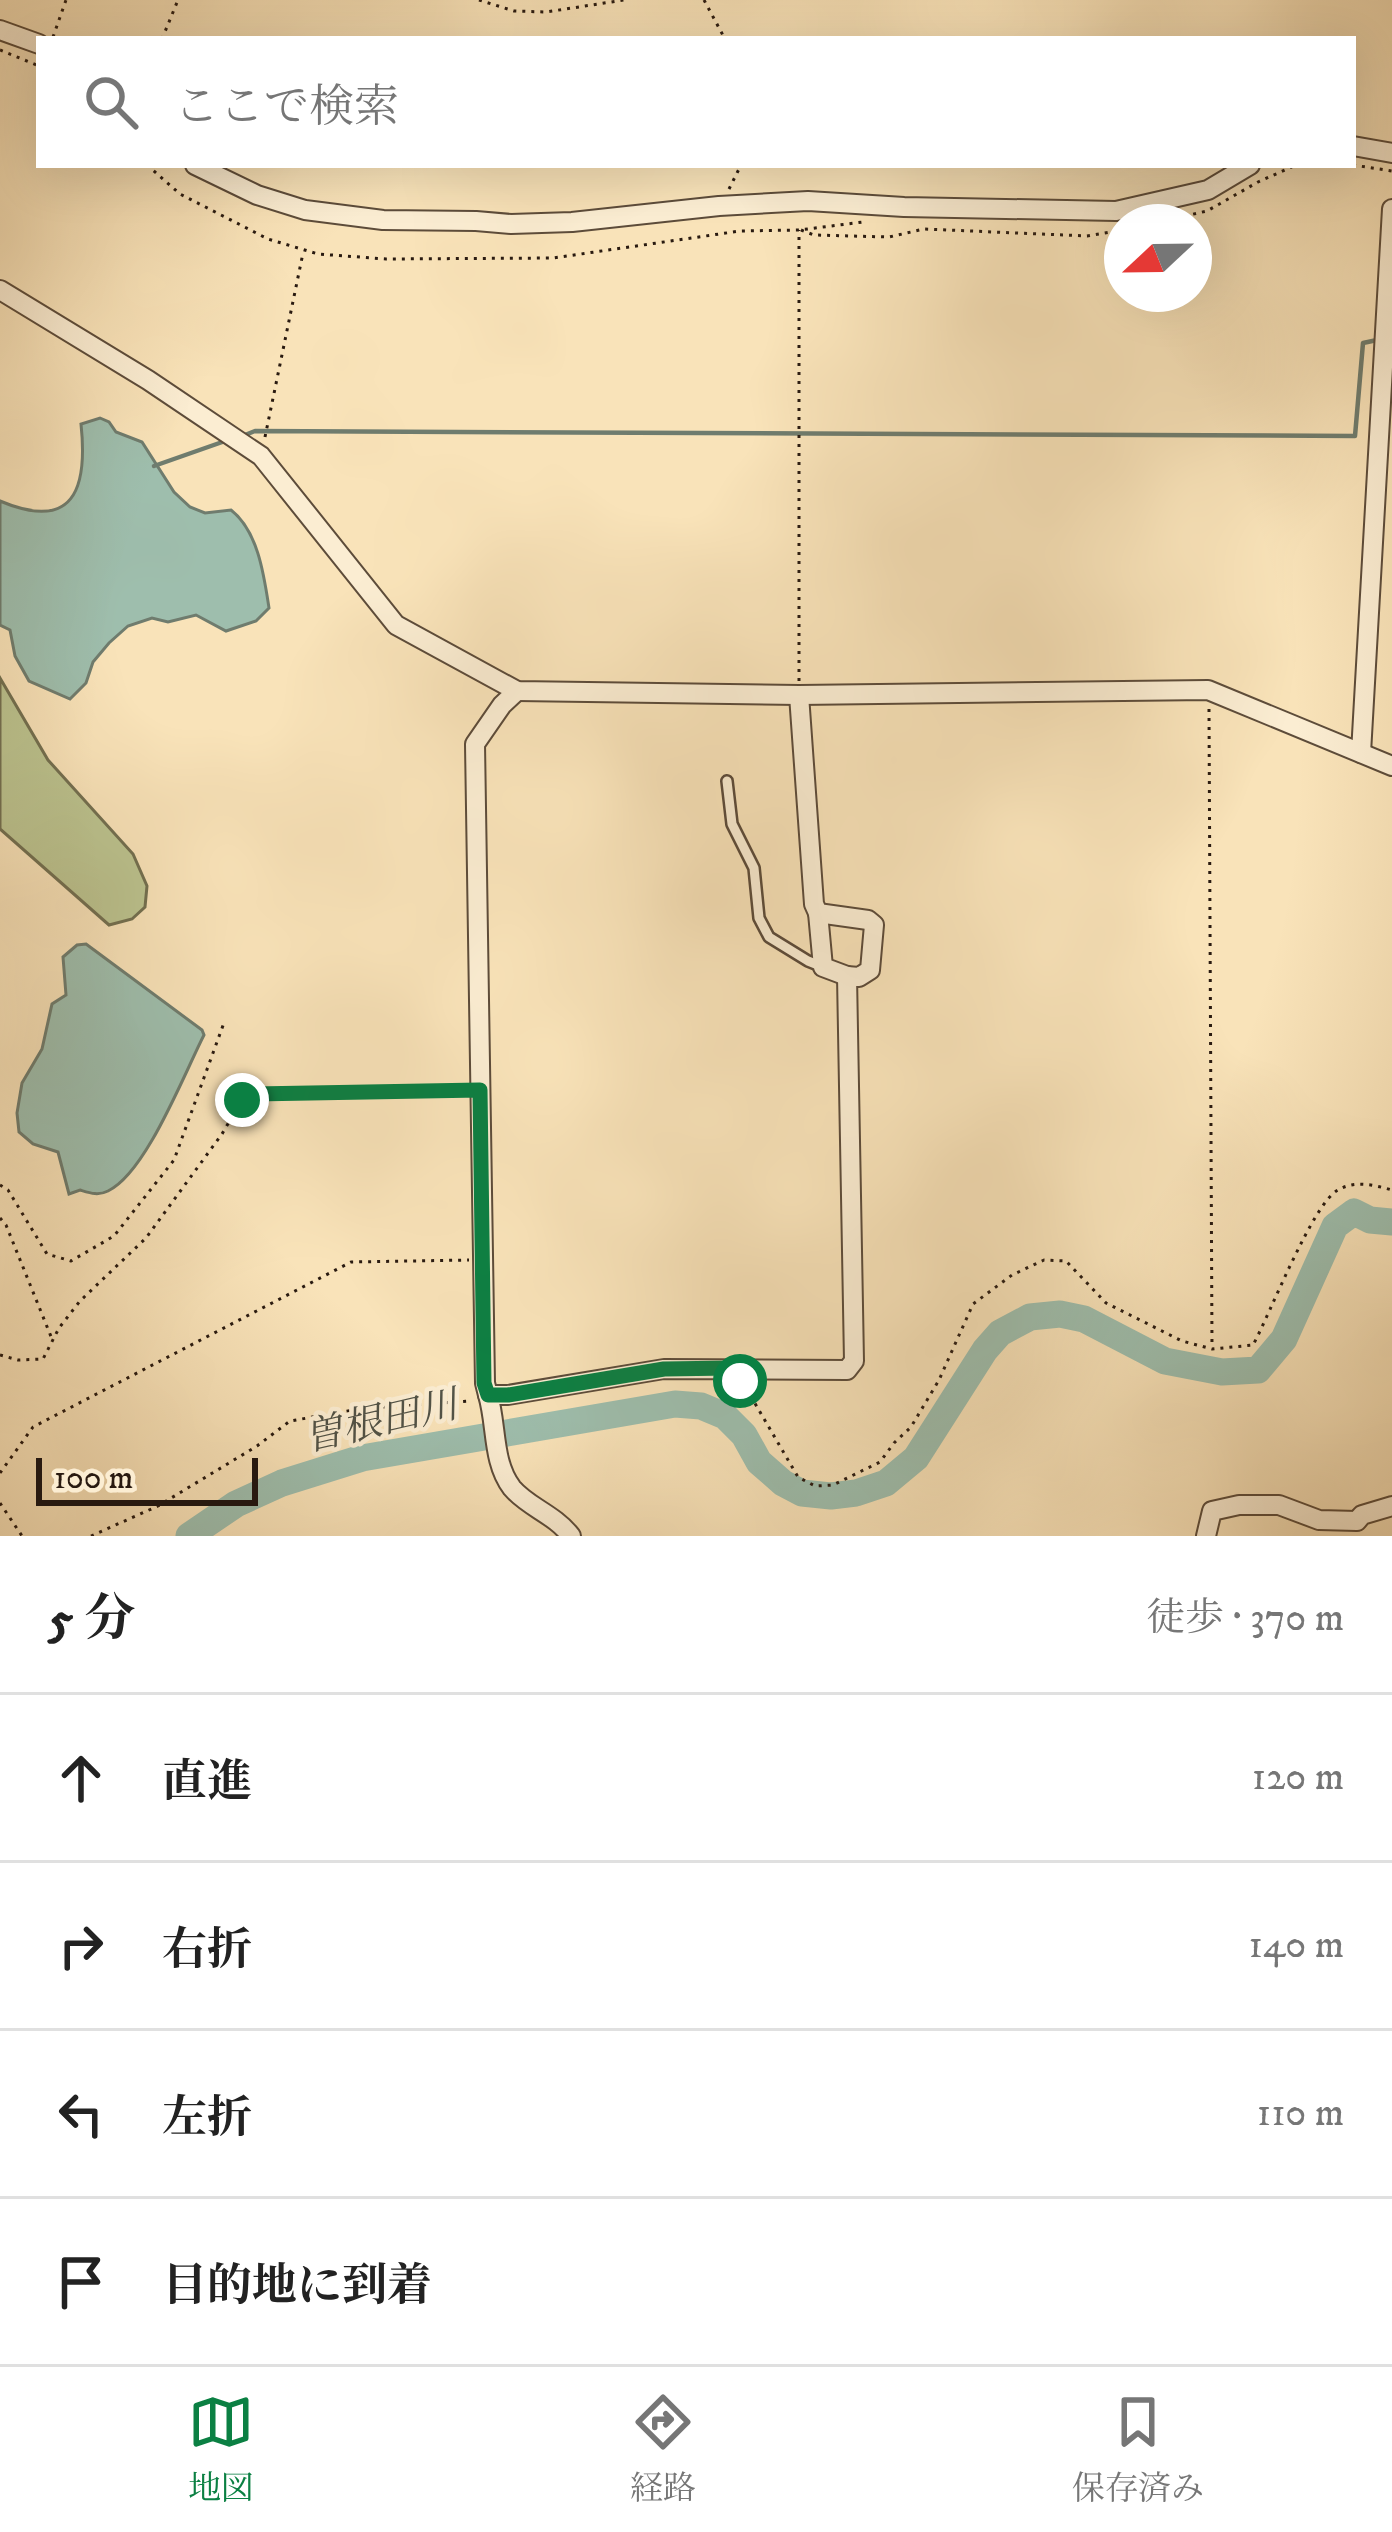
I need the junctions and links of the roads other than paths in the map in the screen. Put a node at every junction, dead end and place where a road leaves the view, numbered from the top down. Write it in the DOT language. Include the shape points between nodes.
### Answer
graph roads {
  1 [pos="0,29"];
  2 [pos="36,43"];
  3 [pos="1356,147"];
  4 [pos="1392,153"];
  5 [pos="201,168"];
  6 [pos="1245,168"];
  7 [pos="1392,209"];
  8 [pos="0,290"];
  9 [pos="1386,439"];
  10 [pos="1369,621"];
  11 [pos="1392,621"];
  12 [pos="517,692"];
  13 [pos="799,694"];
  14 [pos="1360,753"];
  15 [pos="1392,766"];
  16 [pos="727,782"];
  17 [pos="818,914"];
  18 [pos="823,967"];
  19 [pos="847,976"];
  20 [pos="490,1401"];
  21 [pos="1392,1506"];
  22 [pos="571,1536"];
  23 [pos="1207,1536"];
  1 -- 2 [label="street"];
  3 -- 4 [label="street"];
  5 -- 6 [label="street" via="305,210 511,224 808,201 1116,211 1208,190"];
  7 -- 9 [label="street"];
  8 -- 12 [label="street" via="253,450 396,625"];
  9 -- 10 [label="street"];
  10 -- 11 [label="street"];
  10 -- 14 [label="street"];
  12 -- 13 [label="street"];
  12 -- 20 [label="street" via="475,744"];
  13 -- 14 [label="street" via="1208,690"];
  13 -- 17 [label="street"];
  14 -- 15 [label="street"];
  16 -- 18 [label="lane" via="732,824 754,868 759,918 769,937"];
  17 -- 18 [label="street"];
  17 -- 19 [label="street" via="874,925 870,970"];
  18 -- 19 [label="street"];
  19 -- 20 [label="street" via="854,1361 847,1370 664,1369"];
  20 -- 22 [label="street" via="499,1458 514,1490"];
  21 -- 23 [label="street" via="1357,1521 1239,1505 1212,1510"];
}
